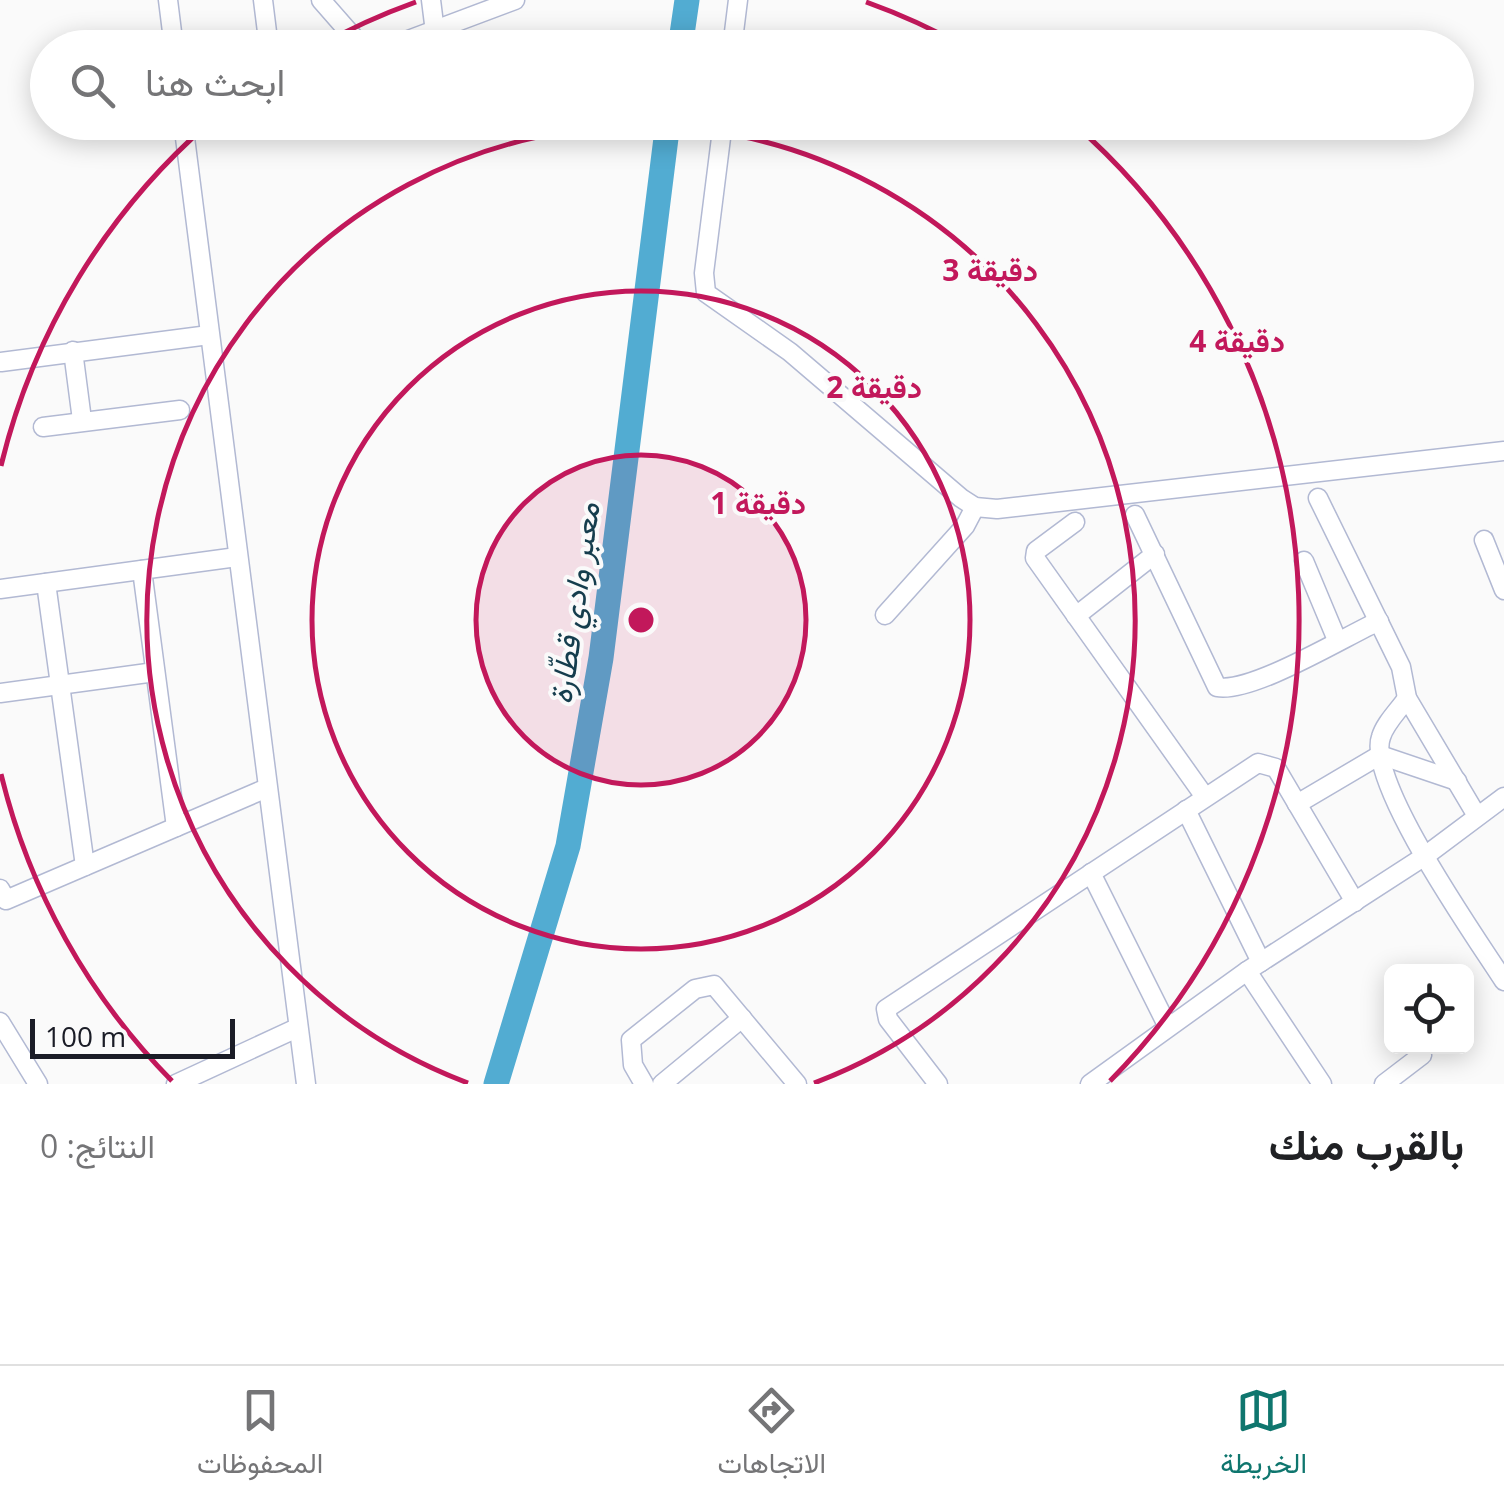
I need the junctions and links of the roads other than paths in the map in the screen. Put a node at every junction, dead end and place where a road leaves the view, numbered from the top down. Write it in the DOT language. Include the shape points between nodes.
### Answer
graph roads {
  1 [pos="168,0"];
  2 [pos="264,0"];
  3 [pos="322,0"];
  4 [pos="431,0"];
  5 [pos="515,0"];
  6 [pos="738,0"];
  7 [pos="172,30"];
  8 [pos="268,30"];
  9 [pos="348,30"];
  10 [pos="435,30"];
  11 [pos="440,30"];
  12 [pos="734,30"];
  13 [pos="185,140"];
  14 [pos="721,140"];
  15 [pos="209,334"];
  16 [pos="73,351"];
  17 [pos="1,362"];
  18 [pos="180,410"];
  19 [pos="82,420"];
  20 [pos="43,427"];
  21 [pos="1504,451"];
  22 [pos="1318,498"];
  23 [pos="975,507"];
  24 [pos="1136,515"];
  25 [pos="1075,522"];
  26 [pos="1484,540"];
  27 [pos="1155,554"];
  28 [pos="238,557"];
  29 [pos="1304,562"];
  30 [pos="142,570"];
  31 [pos="46,583"];
  32 [pos="0,589"];
  33 [pos="1504,590"];
  34 [pos="885,615"];
  35 [pos="1076,616"];
  36 [pos="1379,621"];
  37 [pos="1337,640"];
  38 [pos="155,672"];
  39 [pos="60,686"];
  40 [pos="0,693"];
  41 [pos="1406,698"];
  42 [pos="1380,755"];
  43 [pos="1456,781"];
  44 [pos="267,788"];
  45 [pos="1504,797"];
  46 [pos="1205,798"];
  47 [pos="1297,804"];
  48 [pos="1186,810"];
  49 [pos="1477,816"];
  50 [pos="176,828"];
  51 [pos="1425,856"];
  52 [pos="85,866"];
  53 [pos="1091,873"];
  54 [pos="0,888"];
  55 [pos="1355,902"];
  56 [pos="1254,966"];
  57 [pos="1504,981"];
  58 [pos="742,1018"];
  59 [pos="0,1022"];
  60 [pos="297,1028"];
  61 [pos="1168,1028"];
  62 [pos="1422,1054"];
  63 [pos="796,1083"];
  64 [pos="38,1084"];
  65 [pos="176,1084"];
  66 [pos="306,1084"];
  67 [pos="644,1084"];
  68 [pos="662,1084"];
  69 [pos="938,1084"];
  70 [pos="1090,1084"];
  71 [pos="1322,1084"];
  72 [pos="1384,1084"];
  1 -- 7 [label="street"];
  2 -- 8 [label="street"];
  3 -- 9 [label="street"];
  4 -- 10 [label="street"];
  5 -- 11 [label="street"];
  6 -- 12 [label="street"];
  13 -- 15 [label="street"];
  14 -- 23 [label="street" via="706,292 790,352"];
  15 -- 16 [label="street"];
  15 -- 28 [label="street"];
  16 -- 17 [label="street"];
  16 -- 19 [label="street"];
  18 -- 19 [label="street"];
  19 -- 20 [label="street"];
  21 -- 23 [label="street" via="1123,497"];
  22 -- 36 [label="street"];
  23 -- 34 [label="street"];
  24 -- 27 [label="street"];
  25 -- 35 [label="street" via="1035,558"];
  26 -- 33 [label="street"];
  27 -- 35 [label="street"];
  27 -- 37 [label="street" via="1217,687 1270,676"];
  28 -- 30 [label="street"];
  28 -- 44 [label="street"];
  29 -- 37 [label="street"];
  30 -- 31 [label="street"];
  30 -- 38 [label="street"];
  31 -- 32 [label="street"];
  31 -- 39 [label="street"];
  35 -- 46 [label="street"];
  36 -- 37 [label="street"];
  36 -- 41 [label="street" via="1401,667"];
  38 -- 39 [label="street"];
  38 -- 50 [label="street"];
  39 -- 40 [label="street"];
  39 -- 52 [label="street"];
  41 -- 42 [label="street" via="1380,738"];
  41 -- 43 [label="street"];
  42 -- 43 [label="street"];
  42 -- 47 [label="street"];
  42 -- 51 [label="street" via="1381,771"];
  43 -- 49 [label="street"];
  44 -- 50 [label="street"];
  44 -- 60 [label="street"];
  45 -- 49 [label="street"];
  46 -- 47 [label="street" via="1258,762 1276,768"];
  46 -- 48 [label="street"];
  47 -- 55 [label="street"];
  48 -- 53 [label="street"];
  48 -- 56 [label="street"];
  49 -- 51 [label="street"];
  50 -- 52 [label="street"];
  51 -- 55 [label="street"];
  51 -- 57 [label="street"];
  52 -- 54 [label="street" via="6,900"];
  53 -- 61 [label="street"];
  53 -- 69 [label="street" via="886,1009"];
  55 -- 56 [label="street"];
  56 -- 61 [label="street"];
  56 -- 71 [label="street"];
  58 -- 63 [label="street"];
  58 -- 67 [label="street" via="714,985 695,989 631,1040 632,1065"];
  58 -- 68 [label="street"];
  59 -- 64 [label="street"];
  60 -- 65 [label="street"];
  60 -- 66 [label="street"];
  61 -- 70 [label="street"];
  62 -- 72 [label="street"];
}
